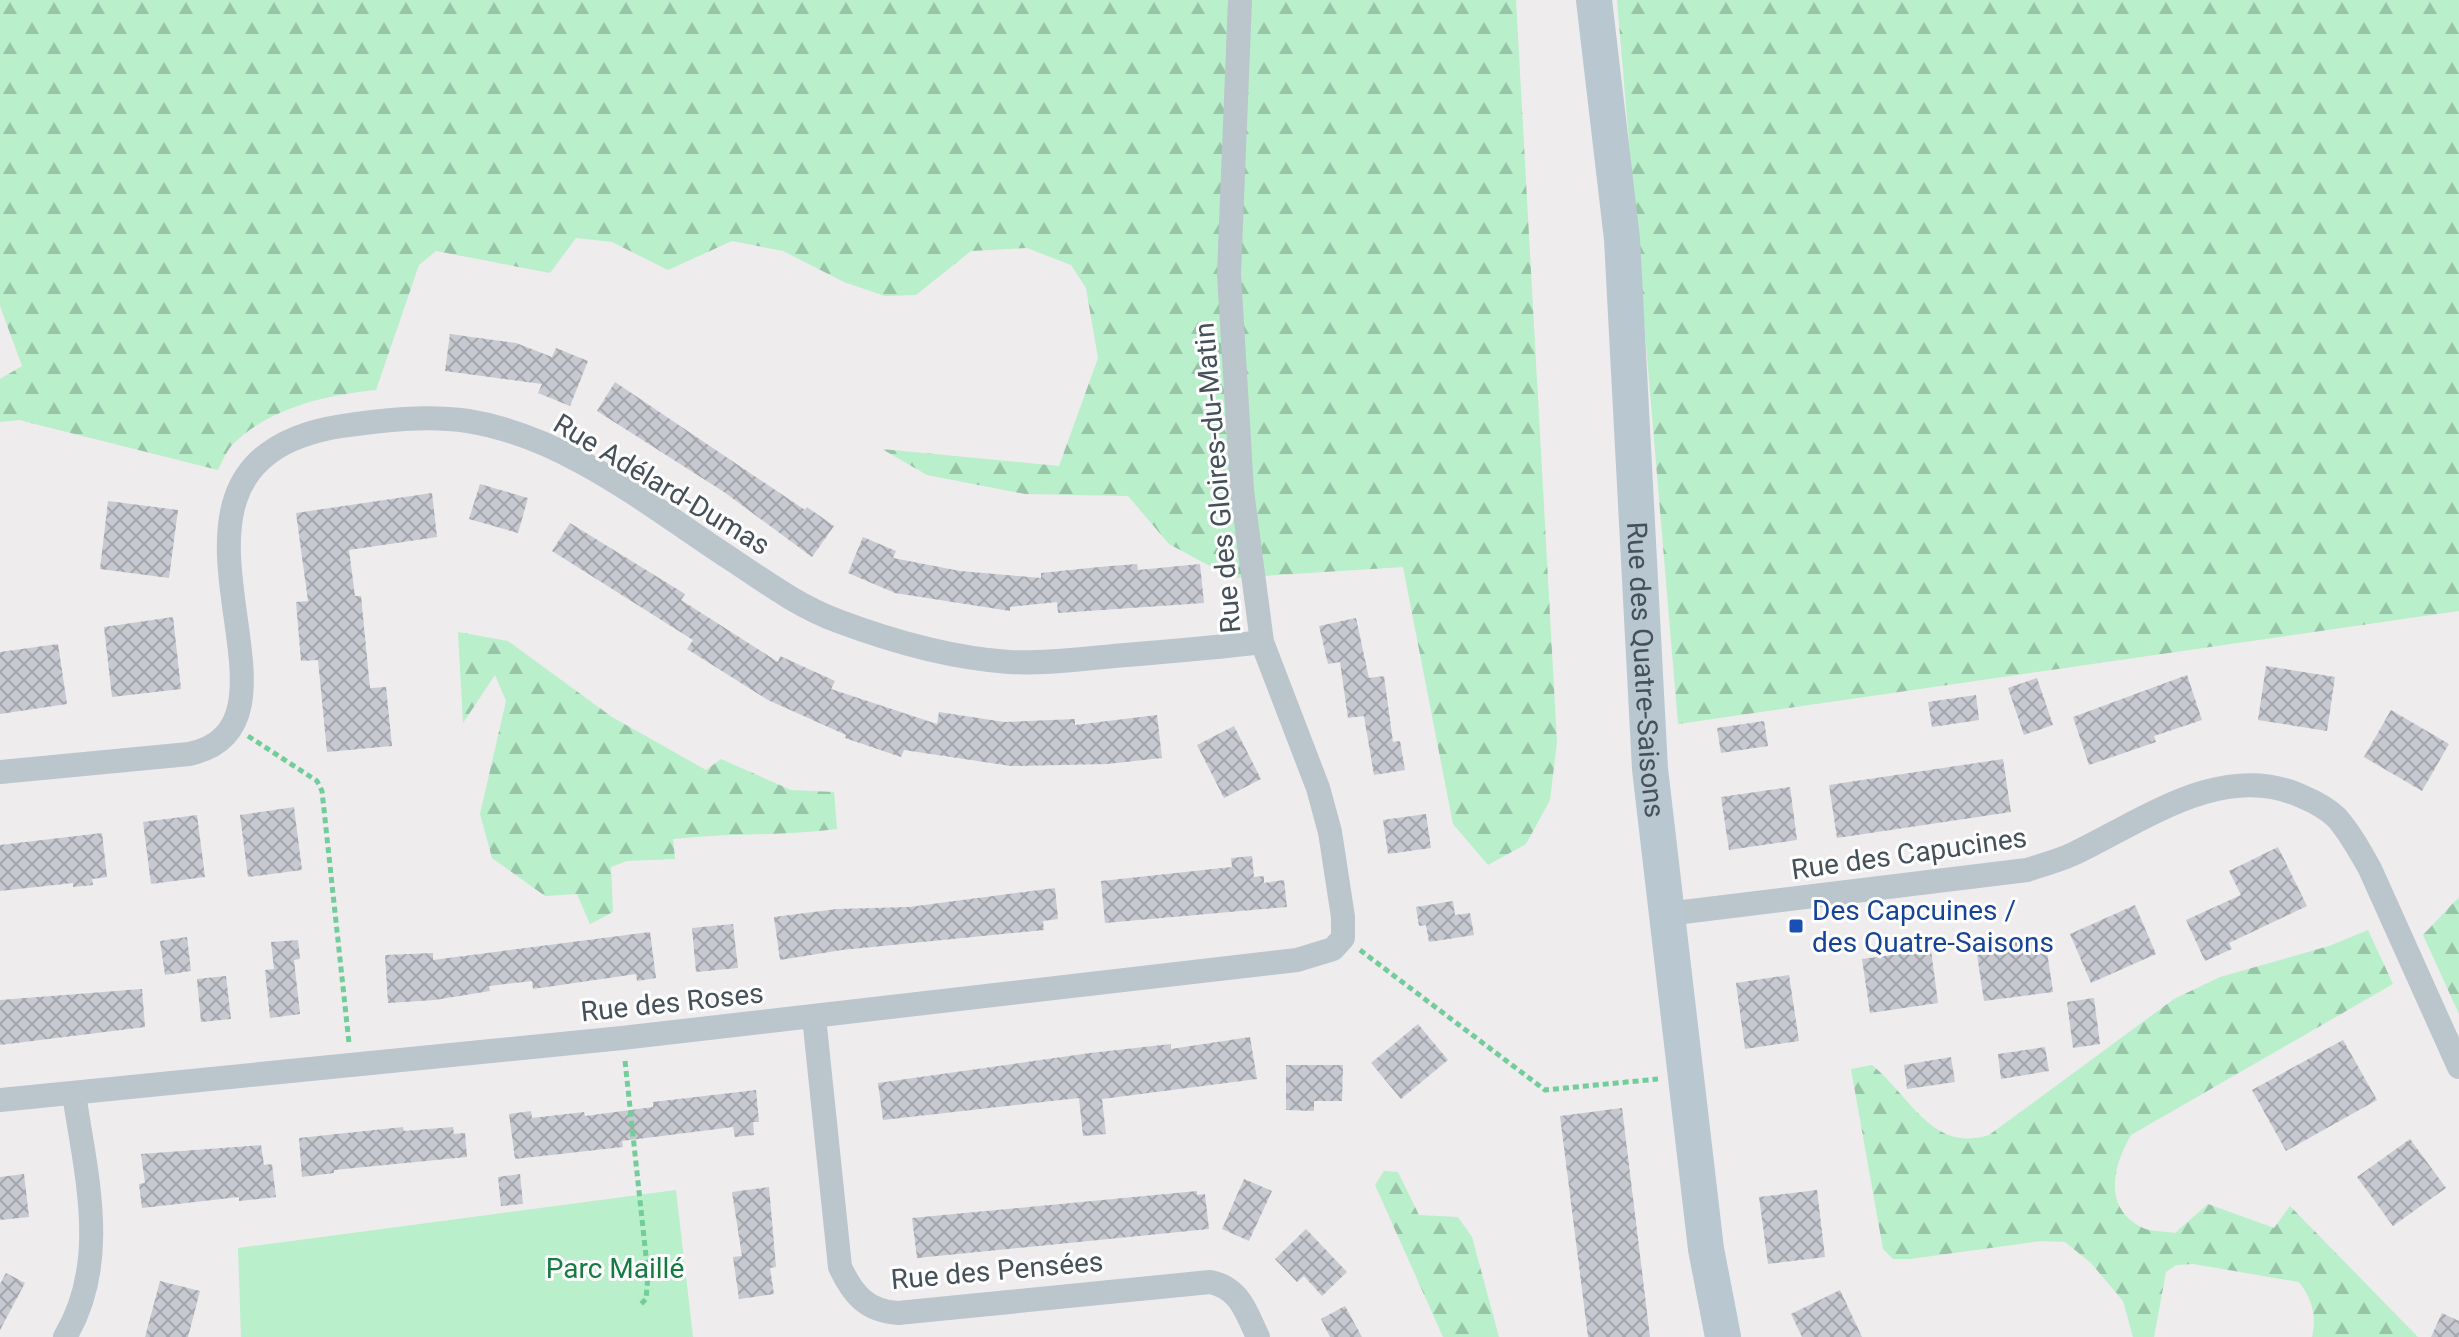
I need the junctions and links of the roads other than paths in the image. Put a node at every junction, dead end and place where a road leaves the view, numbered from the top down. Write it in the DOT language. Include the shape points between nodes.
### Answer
graph roads {
  1 [pos="1240,0"];
  2 [pos="1594,0"];
  3 [pos="1262,642"];
  4 [pos="0,772"];
  5 [pos="1667,914"];
  6 [pos="1343,938"];
  7 [pos="814,1017"];
  8 [pos="2459,1067"];
  9 [pos="74,1094"];
  10 [pos="0,1100"];
  11 [pos="65,1337"];
  12 [pos="1258,1337"];
  13 [pos="1723,1337"];
  1 -- 3 [label="street, Rue des Gloires-du-Matin" via="1229,274 1242,491"];
  2 -- 5 [label="street, Rue des Quatre-Saisons" via="1622,239 1650,769"];
  3 -- 4 [label="street, Rue Adélard-Dumas" via="1045,662 965,656 876,634 810,609 539,440 469,421 382,421 337,427 278,447 241,483 225,541 243,685 234,727 210,749 189,754"];
  3 -- 6 [label="street, Rue des Gloires-du-Matin" via="1326,817 1339,878"];
  5 -- 8 [label="street, Rue des Capucines" via="2027,870 2070,856 2185,798 2242,786 2271,787 2316,802 2353,839"];
  5 -- 13 [label="street, Rue des Quatre-Saisons" via="1706,1249"];
  6 -- 7 [label="street, Rue des Roses" via="1326,953 1297,960"];
  7 -- 9 [label="street, Rue des Roses"];
  7 -- 12 [label="street, Rue des Pensées" via="840,1267 864,1304 898,1313 1210,1282 1238,1295"];
  9 -- 10 [label="street, Rue des Roses"];
  9 -- 11 [label="street" via="93,1250 86,1290"];
}
